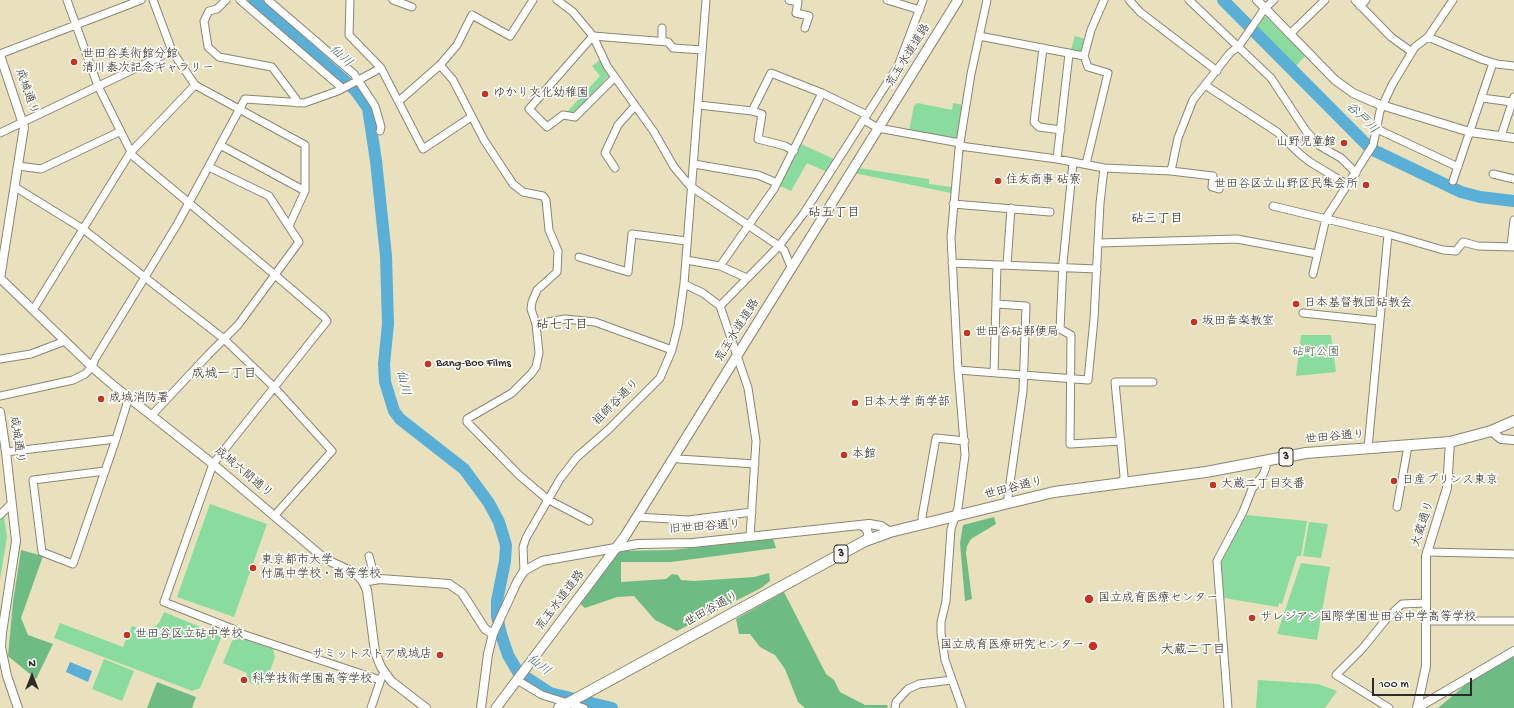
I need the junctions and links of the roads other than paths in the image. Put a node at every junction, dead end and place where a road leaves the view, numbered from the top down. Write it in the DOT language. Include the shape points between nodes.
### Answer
graph roads {
  1 [pos="67,0"];
  2 [pos="141,0"];
  3 [pos="152,0"];
  4 [pos="226,0"];
  5 [pos="240,0"];
  6 [pos="268,0"];
  7 [pos="350,0"];
  8 [pos="393,0"];
  9 [pos="533,0"];
  10 [pos="557,0"];
  11 [pos="706,0"];
  12 [pos="788,0"];
  13 [pos="887,0"];
  14 [pos="923,0"];
  15 [pos="958,0"];
  16 [pos="987,0"];
  17 [pos="1104,0"];
  18 [pos="1129,0"];
  19 [pos="1189,0"];
  20 [pos="1257,0"];
  21 [pos="1274,0"];
  22 [pos="1325,0"];
  23 [pos="1355,0"];
  24 [pos="1366,0"];
  25 [pos="1453,0"];
  26 [pos="1360,6"];
  27 [pos="412,7"];
  28 [pos="1266,8"];
  29 [pos="920,10"];
  30 [pos="76,24"];
  31 [pos="662,28"];
  32 [pos="805,28"];
  33 [pos="1290,34"];
  34 [pos="593,36"];
  35 [pos="979,36"];
  36 [pos="1428,37"];
  37 [pos="662,41"];
  38 [pos="1238,46"];
  39 [pos="1043,48"];
  40 [pos="702,50"];
  41 [pos="172,51"];
  42 [pos="1412,52"];
  43 [pos="0,54"];
  44 [pos="1069,54"];
  45 [pos="1084,56"];
  46 [pos="1493,63"];
  47 [pos="440,65"];
  48 [pos="1514,66"];
  49 [pos="381,68"];
  50 [pos="1217,71"];
  51 [pos="615,77"];
  52 [pos="357,81"];
  53 [pos="195,85"];
  54 [pos="1205,85"];
  55 [pos="98,86"];
  56 [pos="343,88"];
  57 [pos="822,93"];
  58 [pos="1482,98"];
  59 [pos="1513,100"];
  60 [pos="399,101"];
  61 [pos="297,103"];
  62 [pos="699,105"];
  63 [pos="1382,105"];
  64 [pos="635,106"];
  65 [pos="239,109"];
  66 [pos="752,111"];
  67 [pos="471,117"];
  68 [pos="866,117"];
  69 [pos="24,122"];
  70 [pos="878,128"];
  71 [pos="1377,128"];
  72 [pos="1061,130"];
  73 [pos="380,131"];
  74 [pos="119,132"];
  75 [pos="1470,132"];
  76 [pos="0,133"];
  77 [pos="1501,136"];
  78 [pos="1514,138"];
  79 [pos="960,144"];
  80 [pos="220,145"];
  81 [pos="794,151"];
  82 [pos="130,153"];
  83 [pos="1057,159"];
  84 [pos="1072,162"];
  85 [pos="694,164"];
  86 [pos="1086,164"];
  87 [pos="18,166"];
  88 [pos="209,167"];
  89 [pos="1458,167"];
  90 [pos="615,168"];
  91 [pos="1104,168"];
  92 [pos="1171,171"];
  93 [pos="1356,173"];
  94 [pos="1493,174"];
  95 [pos="1514,179"];
  96 [pos="1453,181"];
  97 [pos="777,183"];
  98 [pos="1348,185"];
  99 [pos="690,186"];
  100 [pos="15,187"];
  101 [pos="1219,189"];
  102 [pos="305,191"];
  103 [pos="189,203"];
  104 [pos="953,204"];
  105 [pos="1273,206"];
  106 [pos="1011,208"];
  107 [pos="1050,212"];
  108 [pos="1326,218"];
  109 [pos="1514,220"];
  110 [pos="289,226"];
  111 [pos="749,227"];
  112 [pos="83,228"];
  113 [pos="1388,234"];
  114 [pos="687,241"];
  115 [pos="1099,243"];
  116 [pos="779,246"];
  117 [pos="1512,246"];
  118 [pos="1317,254"];
  119 [pos="579,257"];
  120 [pos="686,260"];
  121 [pos="952,263"];
  122 [pos="997,265"];
  123 [pos="1007,265"];
  124 [pos="720,266"];
  125 [pos="791,267"];
  126 [pos="1063,267"];
  127 [pos="1097,269"];
  128 [pos="1313,274"];
  129 [pos="275,275"];
  130 [pos="145,276"];
  131 [pos="0,278"];
  132 [pos="747,278"];
  133 [pos="684,284"];
  134 [pos="996,304"];
  135 [pos="720,306"];
  136 [pos="33,310"];
  137 [pos="1303,313"];
  138 [pos="1379,321"];
  139 [pos="536,324"];
  140 [pos="224,339"];
  141 [pos="65,341"];
  142 [pos="672,350"];
  143 [pos="737,354"];
  144 [pos="0,358"];
  145 [pos="92,367"];
  146 [pos="958,370"];
  147 [pos="994,372"];
  148 [pos="1024,375"];
  149 [pos="1071,379"];
  150 [pos="1154,382"];
  151 [pos="274,387"];
  152 [pos="0,396"];
  153 [pos="129,398"];
  154 [pos="0,412"];
  155 [pos="152,415"];
  156 [pos="1514,421"];
  157 [pos="1491,431"];
  158 [pos="116,439"];
  159 [pos="966,440"];
  160 [pos="1514,440"];
  161 [pos="1121,441"];
  162 [pos="1450,442"];
  163 [pos="1408,446"];
  164 [pos="1368,448"];
  165 [pos="5,457"];
  166 [pos="674,457"];
  167 [pos="1265,461"];
  168 [pos="213,464"];
  169 [pos="755,464"];
  170 [pos="105,471"];
  171 [pos="1123,483"];
  172 [pos="547,499"];
  173 [pos="11,504"];
  174 [pos="1007,504"];
  175 [pos="1397,507"];
  176 [pos="752,512"];
  177 [pos="0,515"];
  178 [pos="275,515"];
  179 [pos="637,517"];
  180 [pos="954,517"];
  181 [pos="589,520"];
  182 [pos="923,524"];
  183 [pos="860,525"];
  184 [pos="890,532"];
  185 [pos="750,537"];
  186 [pos="865,541"];
  187 [pos="618,546"];
  188 [pos="1428,552"];
  189 [pos="1514,554"];
  190 [pos="370,556"];
  191 [pos="524,571"];
  192 [pos="375,579"];
  193 [pos="365,584"];
  194 [pos="1425,603"];
  195 [pos="1425,621"];
  196 [pos="1514,621"];
  197 [pos="494,632"];
  198 [pos="1514,651"];
  199 [pos="383,677"];
  200 [pos="518,679"];
  201 [pos="952,680"];
  202 [pos="563,706"];
  203 [pos="18,708"];
  204 [pos="370,708"];
  205 [pos="426,708"];
  206 [pos="481,708"];
  207 [pos="496,708"];
  208 [pos="584,708"];
  209 [pos="895,708"];
  210 [pos="962,708"];
  211 [pos="1228,708"];
  212 [pos="1389,708"];
  213 [pos="1417,708"];
  1 -- 30 [label="street"];
  2 -- 30 [label="street"];
  3 -- 41 [label="street"];
  4 -- 61 [label="street" via="217,9 209,11 204,21 208,47 219,57 272,67"];
  5 -- 56 [label="street"];
  6 -- 52 [label="street" via="354,74"];
  7 -- 49 [label="street" via="349,35"];
  8 -- 27 [label="street"];
  9 -- 47 [label="street" via="510,36 472,15 457,44"];
  10 -- 34 [label="street" via="572,12"];
  11 -- 40 [label="street, 祖師谷通り"];
  12 -- 32 [label="street" via="798,2 796,13 808,16"];
  13 -- 29 [label="street"];
  14 -- 29 [label="street"];
  15 -- 70 [label="main road, 荒玉水道道路"];
  16 -- 35 [label="street"];
  17 -- 45 [label="street" via="1090,30"];
  18 -- 50 [label="street" via="1140,12"];
  19 -- 38 [label="street"];
  20 -- 28 [label="street"];
  21 -- 28 [label="street"];
  22 -- 33 [label="street"];
  23 -- 26 [label="street"];
  24 -- 26 [label="street"];
  25 -- 36 [label="street"];
  26 -- 42 [label="street" via="1391,37"];
  28 -- 33 [label="street"];
  28 -- 38 [label="street"];
  29 -- 68 [label="street" via="898,66"];
  30 -- 43 [label="street"];
  30 -- 55 [label="street"];
  31 -- 37 [label="street"];
  33 -- 63 [label="street" via="1344,87 1361,98"];
  34 -- 37 [label="street"];
  34 -- 51 [label="street"];
  34 -- 51 [label="street" via="529,110 547,127 563,115 575,117"];
  35 -- 39 [label="street"];
  35 -- 79 [label="street"];
  36 -- 42 [label="street"];
  36 -- 46 [label="street"];
  37 -- 40 [label="street" via="668,42 673,48"];
  38 -- 50 [label="street"];
  38 -- 93 [label="street" via="1271,78 1306,131 1320,146 1341,158"];
  39 -- 44 [label="street"];
  39 -- 72 [label="street" via="1034,122 1040,127"];
  40 -- 62 [label="street, 祖師谷通り"];
  41 -- 53 [label="street"];
  41 -- 55 [label="street"];
  42 -- 63 [label="street"];
  43 -- 69 [label="street, 成城通り"];
  44 -- 45 [label="street"];
  44 -- 72 [label="street"];
  45 -- 86 [label="street" via="1088,67 1108,73"];
  46 -- 48 [label="street"];
  46 -- 58 [label="street"];
  47 -- 60 [label="street"];
  47 -- 67 [label="street" via="454,80"];
  49 -- 52 [label="street"];
  49 -- 60 [label="street"];
  50 -- 54 [label="street"];
  51 -- 64 [label="street"];
  52 -- 56 [label="street"];
  52 -- 73 [label="street" via="375,106"];
  53 -- 65 [label="street"];
  53 -- 82 [label="street"];
  54 -- 92 [label="street" via="1193,100 1184,119"];
  54 -- 98 [label="street" via="1277,132 1305,159"];
  55 -- 69 [label="street"];
  55 -- 74 [label="street"];
  56 -- 61 [label="street" via="304,103"];
  57 -- 66 [label="street" via="771,73"];
  57 -- 68 [label="street"];
  57 -- 81 [label="street"];
  58 -- 59 [label="street"];
  58 -- 75 [label="street"];
  59 -- 77 [label="street"];
  60 -- 67 [label="street" via="423,149"];
  61 -- 65 [label="street" via="247,98"];
  62 -- 66 [label="street"];
  62 -- 85 [label="street, 祖師谷通り"];
  63 -- 71 [label="street"];
  63 -- 75 [label="street"];
  64 -- 90 [label="street" via="618,125 605,153"];
  64 -- 99 [label="street" via="654,132 674,167"];
  65 -- 80 [label="street"];
  65 -- 102 [label="street" via="305,145"];
  66 -- 81 [label="street" via="762,114 758,139 786,146"];
  67 -- 139 [label="street" via="513,184 523,192 543,196 546,200 549,230 558,251 558,266 557,272 537,290 532,302 531,308"];
  68 -- 70 [label="street"];
  68 -- 116 [label="street" via="804,213"];
  69 -- 76 [label="street"];
  69 -- 87 [label="street, 成城通り"];
  70 -- 79 [label="street"];
  70 -- 125 [label="main road, 荒玉水道道路"];
  71 -- 89 [label="street"];
  71 -- 93 [label="street" via="1372,148"];
  72 -- 83 [label="street"];
  74 -- 82 [label="street"];
  74 -- 87 [label="street" via="41,169"];
  75 -- 77 [label="street"];
  75 -- 89 [label="street"];
  77 -- 78 [label="street"];
  79 -- 83 [label="street"];
  79 -- 104 [label="street"];
  80 -- 88 [label="street"];
  80 -- 102 [label="street"];
  81 -- 97 [label="street"];
  82 -- 103 [label="street"];
  82 -- 112 [label="street"];
  83 -- 84 [label="street"];
  84 -- 86 [label="street"];
  84 -- 126 [label="street"];
  85 -- 97 [label="street" via="758,175"];
  85 -- 99 [label="street, 祖師谷通り"];
  86 -- 91 [label="street"];
  87 -- 100 [label="street, 成城通り"];
  88 -- 103 [label="street"];
  88 -- 110 [label="street" via="269,196"];
  89 -- 96 [label="street"];
  91 -- 92 [label="street"];
  91 -- 115 [label="street"];
  92 -- 101 [label="street" via="1213,176 1212,187"];
  93 -- 98 [label="street"];
  94 -- 95 [label="street"];
  97 -- 111 [label="street"];
  98 -- 108 [label="street"];
  99 -- 111 [label="street"];
  99 -- 114 [label="street, 祖師谷通り"];
  100 -- 112 [label="street"];
  100 -- 131 [label="street, 成城通り"];
  102 -- 110 [label="street"];
  103 -- 129 [label="street"];
  103 -- 130 [label="street"];
  104 -- 106 [label="street"];
  104 -- 121 [label="street"];
  105 -- 108 [label="street"];
  106 -- 107 [label="street"];
  106 -- 123 [label="street"];
  108 -- 113 [label="street"];
  108 -- 118 [label="street"];
  109 -- 117 [label="street"];
  110 -- 129 [label="street" via="299,242"];
  111 -- 116 [label="street"];
  111 -- 124 [label="street"];
  112 -- 130 [label="street"];
  112 -- 136 [label="street"];
  113 -- 117 [label="street" via="1452,251 1456,251 1463,242 1478,246"];
  113 -- 138 [label="street"];
  114 -- 119 [label="street" via="632,234 628,272"];
  114 -- 120 [label="street, 祖師谷通り"];
  115 -- 118 [label="street" via="1238,239"];
  115 -- 127 [label="street"];
  116 -- 125 [label="street" via="784,250"];
  116 -- 132 [label="street"];
  118 -- 128 [label="street"];
  120 -- 124 [label="street"];
  120 -- 133 [label="street, 祖師谷通り"];
  121 -- 122 [label="street"];
  121 -- 146 [label="street"];
  122 -- 123 [label="street"];
  122 -- 134 [label="street"];
  123 -- 126 [label="street"];
  124 -- 132 [label="street"];
  125 -- 143 [label="main road, 荒玉水道道路"];
  126 -- 127 [label="street"];
  126 -- 149 [label="street" via="1060,329 1070,335"];
  127 -- 149 [label="street" via="1088,380"];
  129 -- 140 [label="street" via="238,325"];
  129 -- 151 [label="street" via="327,322"];
  130 -- 140 [label="street"];
  130 -- 145 [label="street"];
  131 -- 136 [label="street, 成城六間通り"];
  132 -- 135 [label="street"];
  133 -- 135 [label="street" via="703,293"];
  133 -- 142 [label="street, 祖師谷通り"];
  134 -- 147 [label="street"];
  134 -- 148 [label="street" via="1026,306"];
  135 -- 143 [label="street"];
  136 -- 141 [label="street, 成城六間通り"];
  137 -- 138 [label="street"];
  138 -- 164 [label="street"];
  139 -- 142 [label="street" via="565,319 595,322"];
  139 -- 172 [label="street" via="539,357 532,374 512,393 467,419 467,422 519,475"];
  140 -- 151 [label="street"];
  140 -- 155 [label="street"];
  141 -- 144 [label="street" via="31,354"];
  141 -- 145 [label="street, 成城六間通り"];
  142 -- 172 [label="street, 祖師谷通り" via="660,378 577,457"];
  143 -- 166 [label="main road, 荒玉水道道路"];
  143 -- 169 [label="street" via="751,406 756,441"];
  145 -- 152 [label="street" via="86,374 73,380"];
  145 -- 153 [label="street, 成城六間通り"];
  146 -- 147 [label="street"];
  146 -- 159 [label="street"];
  147 -- 148 [label="street"];
  148 -- 149 [label="street"];
  148 -- 174 [label="street"];
  149 -- 161 [label="street" via="1070,444"];
  150 -- 161 [label="street" via="1115,382"];
  151 -- 168 [label="street"];
  151 -- 178 [label="street" via="332,451"];
  153 -- 155 [label="street, 成城六間通り"];
  153 -- 158 [label="street"];
  154 -- 165 [label="street, 成城通り"];
  155 -- 168 [label="street, 成城六間通り"];
  156 -- 157 [label="main road, 世田谷通り / 3"];
  157 -- 160 [label="street" via="1501,439"];
  157 -- 162 [label="main road, 世田谷通り / 3"];
  158 -- 165 [label="street"];
  158 -- 170 [label="street"];
  159 -- 180 [label="street" via="958,508"];
  159 -- 182 [label="street" via="936,438 922,517"];
  161 -- 171 [label="street"];
  162 -- 163 [label="main road, 世田谷通り / 3"];
  162 -- 188 [label="street, 大蔵通り" via="1447,488"];
  163 -- 164 [label="main road, 世田谷通り / 3"];
  163 -- 175 [label="street"];
  164 -- 167 [label="main road, 世田谷通り / 3" via="1306,453"];
  165 -- 173 [label="street, 成城通り"];
  166 -- 169 [label="street"];
  166 -- 179 [label="main road, 荒玉水道道路"];
  167 -- 171 [label="main road, 世田谷通り / 3"];
  167 -- 211 [label="street" via="1263,475 1252,489 1217,561"];
  168 -- 178 [label="street, 成城六間通り"];
  168 -- 199 [label="street" via="164,602 236,632"];
  169 -- 176 [label="street"];
  170 -- 170 [label="street" via="73,564 42,552 33,480"];
  171 -- 174 [label="main road, 世田谷通り / 3" via="1054,492"];
  172 -- 181 [label="street"];
  172 -- 191 [label="street, 祖師谷通り" via="526,538"];
  173 -- 177 [label="street"];
  173 -- 203 [label="street, 成城通り" via="16,541 1,646"];
  174 -- 180 [label="main road, 世田谷通り / 3"];
  176 -- 179 [label="street" via="688,520"];
  176 -- 185 [label="street"];
  178 -- 193 [label="street, 成城六間通り" via="325,559 350,569"];
  179 -- 187 [label="main road, 荒玉水道道路"];
  180 -- 182 [label="main road, 世田谷通り / 3"];
  180 -- 201 [label="street" via="942,622 945,660"];
  182 -- 184 [label="main road, 世田谷通り / 3"];
  183 -- 184 [label="street, 旧世田谷通り" via="875,525"];
  183 -- 185 [label="street, 旧世田谷通り"];
  183 -- 186 [label="street" via="866,528 868,533"];
  184 -- 186 [label="main road, 世田谷通り / 3"];
  185 -- 187 [label="street, 旧世田谷通り" via="693,543"];
  186 -- 202 [label="main road, 世田谷通り / 3"];
  187 -- 191 [label="street, 旧世田谷通り" via="546,559"];
  187 -- 200 [label="main road, 荒玉水道道路"];
  188 -- 189 [label="street"];
  188 -- 194 [label="street, 大蔵通り"];
  190 -- 192 [label="street"];
  191 -- 197 [label="street, 祖師谷通り"];
  192 -- 193 [label="street"];
  192 -- 197 [label="street" via="413,580 453,586 466,597 485,629"];
  193 -- 199 [label="street" via="369,596 375,652"];
  194 -- 195 [label="street, 大蔵通り"];
  194 -- 212 [label="street" via="1402,604 1336,675"];
  195 -- 196 [label="street"];
  195 -- 213 [label="street, 大蔵通り" via="1426,666"];
  197 -- 206 [label="street" via="488,654"];
  198 -- 213 [label="street"];
  199 -- 204 [label="street"];
  199 -- 205 [label="street"];
  200 -- 202 [label="street" via="538,694"];
  200 -- 207 [label="main road"];
  201 -- 209 [label="street" via="918,684 908,689 896,702"];
  201 -- 210 [label="street"];
  202 -- 208 [label="street"];
}
